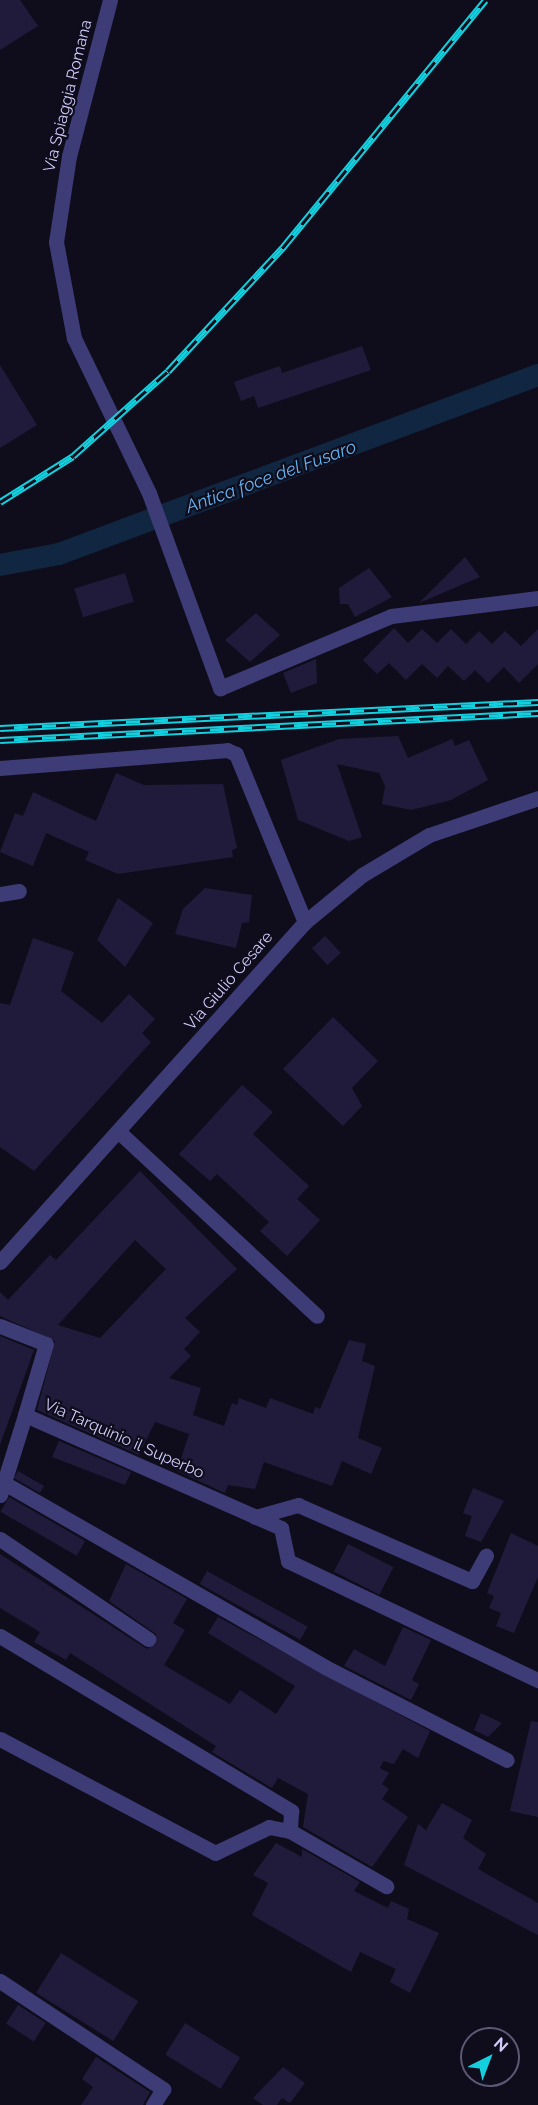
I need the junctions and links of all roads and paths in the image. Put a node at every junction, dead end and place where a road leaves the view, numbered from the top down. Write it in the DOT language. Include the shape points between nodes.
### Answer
graph roads {
  1 [pos="110,0"];
  2 [pos="538,598"];
  3 [pos="0,768"];
  4 [pos="538,798"];
  5 [pos="19,891"];
  6 [pos="0,894"];
  7 [pos="305,922"];
  8 [pos="119,1132"];
  9 [pos="0,1262"];
  10 [pos="317,1316"];
  11 [pos="0,1326"];
  12 [pos="25,1415"];
  13 [pos="2,1489"];
  14 [pos="255,1517"];
  15 [pos="0,1539"];
  16 [pos="486,1556"];
  17 [pos="0,1636"];
  18 [pos="148,1639"];
  19 [pos="538,1680"];
  20 [pos="0,1739"];
  21 [pos="507,1760"];
  22 [pos="290,1831"];
  23 [pos="386,1886"];
  24 [pos="0,1981"];
  25 [pos="153,2105"];
  1 -- 2 [label="street, Via Spiaggia Romana" via="69,156 56,242 74,338 153,504 220,688 391,616"];
  3 -- 7 [label="street" via="227,750 242,759"];
  4 -- 7 [label="street, Via Giulio Cesare" via="429,835 362,875"];
  5 -- 6 [label="street"];
  7 -- 8 [label="street, Via Giulio Cesare"];
  8 -- 9 [label="street, Via Giulio Cesare"];
  8 -- 10 [label="street"];
  11 -- 12 [label="street, Via Tarquinio il Superbo" via="46,1344"];
  12 -- 13 [label="street"];
  12 -- 14 [label="street, Via Tarquinio il Superbo"];
  13 -- 21 [label="street" via="325,1667"];
  14 -- 16 [label="street" via="298,1505 472,1581"];
  14 -- 19 [label="street, Via Tarquinio il Superbo" via="281,1528 288,1561"];
  15 -- 18 [label="street"];
  17 -- 22 [label="street" via="291,1811"];
  20 -- 22 [label="street" via="215,1853 269,1827"];
  22 -- 23 [label="street"];
  24 -- 25 [label="street" via="163,2089"];
}
